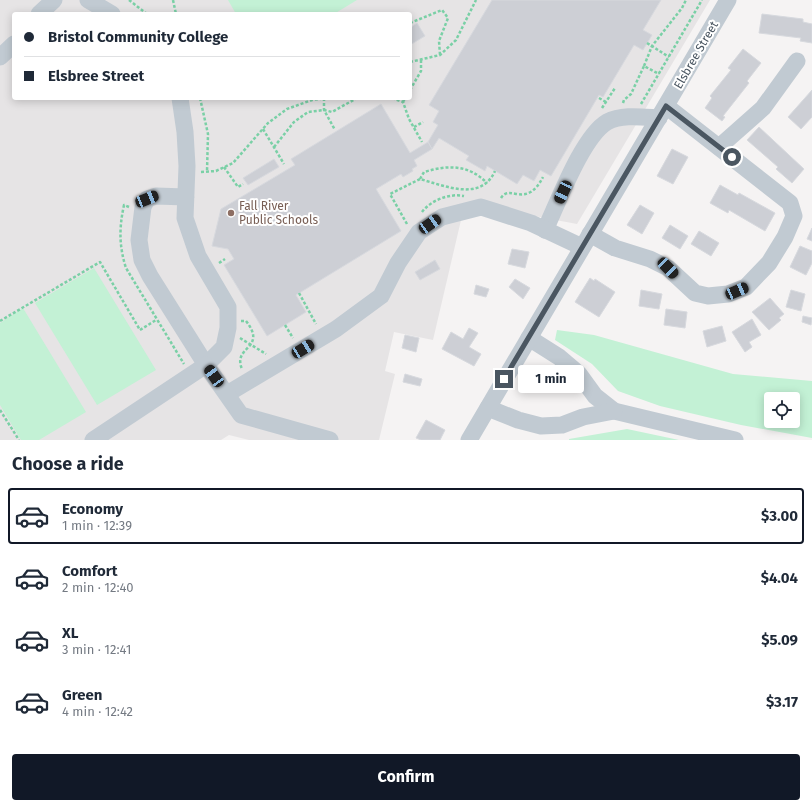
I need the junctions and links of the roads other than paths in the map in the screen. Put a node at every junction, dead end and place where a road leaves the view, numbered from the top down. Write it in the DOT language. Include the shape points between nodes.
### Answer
graph roads {
  1 [pos="54,0"];
  2 [pos="88,0"];
  3 [pos="728,0"];
  4 [pos="41,12"];
  5 [pos="109,12"];
  6 [pos="12,46"];
  7 [pos="0,57"];
  8 [pos="797,61"];
  9 [pos="180,100"];
  10 [pos="662,112"];
  11 [pos="719,147"];
  12 [pos="186,197"];
  13 [pos="545,230"];
  14 [pos="586,241"];
  15 [pos="529,338"];
  16 [pos="206,365"];
  17 [pos="227,394"];
  18 [pos="488,408"];
  19 [pos="614,411"];
  20 [pos="93,440"];
  21 [pos="330,440"];
  22 [pos="469,440"];
  23 [pos="735,440"];
  1 -- 4 [label="street"];
  2 -- 5 [label="street"];
  3 -- 10 [label="street, Elsbree Street"];
  6 -- 7 [label="street"];
  8 -- 11 [label="street" via="763,108"];
  9 -- 12 [label="street" via="185,132"];
  10 -- 11 [label="street"];
  10 -- 13 [label="street" via="608,122 594,133 581,154"];
  10 -- 14 [label="street, Elsbree Street"];
  11 -- 14 [label="street" via="782,196 793,208 794,216 785,237 769,262 746,287 728,294 708,296 695,293 668,268 650,259"];
  12 -- 16 [label="street" via="184,218 198,256 228,307 228,328 224,347"];
  12 -- 16 [label="street" via="156,196 147,199 143,207 139,240 142,260 150,276"];
  13 -- 14 [label="street"];
  13 -- 17 [label="street" via="482,208 442,217 419,232 398,262 381,296 336,329"];
  14 -- 15 [label="street, Elsbree Street"];
  15 -- 18 [label="street, Elsbree Street"];
  15 -- 19 [label="street" via="559,357 579,374 595,396"];
  16 -- 17 [label="street"];
  16 -- 20 [label="street"];
  17 -- 21 [label="street" via="241,415"];
  18 -- 19 [label="street" via="541,426 562,425 583,417"];
  18 -- 22 [label="street, Elsbree Street"];
  19 -- 23 [label="street"];
}
